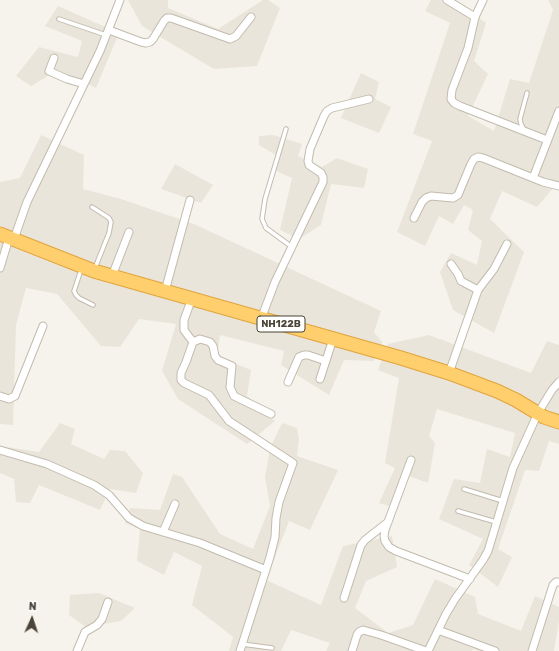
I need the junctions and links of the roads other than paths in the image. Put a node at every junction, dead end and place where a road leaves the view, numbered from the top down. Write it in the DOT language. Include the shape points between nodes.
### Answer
graph roads {
  1 [pos="120,0"];
  2 [pos="447,0"];
  3 [pos="483,0"];
  4 [pos="251,17"];
  5 [pos="475,17"];
  6 [pos="59,19"];
  7 [pos="107,32"];
  8 [pos="54,58"];
  9 [pos="84,84"];
  10 [pos="527,93"];
  11 [pos="369,99"];
  12 [pos="559,110"];
  13 [pos="286,129"];
  14 [pos="525,131"];
  15 [pos="547,140"];
  16 [pos="533,178"];
  17 [pos="559,186"];
  18 [pos="190,200"];
  19 [pos="92,207"];
  20 [pos="414,218"];
  21 [pos="129,232"];
  22 [pos="8,237"];
  23 [pos="507,244"];
  24 [pos="292,247"];
  25 [pos="451,264"];
  26 [pos="0,268"];
  27 [pos="88,269"];
  28 [pos="112,276"];
  29 [pos="478,290"];
  30 [pos="165,291"];
  31 [pos="192,298"];
  32 [pos="93,305"];
  33 [pos="261,319"];
  34 [pos="44,326"];
  35 [pos="333,339"];
  36 [pos="193,342"];
  37 [pos="326,361"];
  38 [pos="448,373"];
  39 [pos="320,379"];
  40 [pos="288,382"];
  41 [pos="559,382"];
  42 [pos="0,396"];
  43 [pos="538,413"];
  44 [pos="271,414"];
  45 [pos="559,422"];
  46 [pos="0,450"];
  47 [pos="411,460"];
  48 [pos="464,489"];
  49 [pos="503,501"];
  50 [pos="175,504"];
  51 [pos="458,511"];
  52 [pos="388,522"];
  53 [pos="496,522"];
  54 [pos="162,532"];
  55 [pos="266,570"];
  56 [pos="470,579"];
  57 [pos="559,582"];
  58 [pos="344,598"];
  59 [pos="108,602"];
  60 [pos="438,630"];
  61 [pos="241,647"];
  62 [pos="272,648"];
  63 [pos="77,651"];
  64 [pos="352,651"];
  65 [pos="427,651"];
  66 [pos="495,651"];
  67 [pos="532,651"];
  1 -- 7 [label="street"];
  2 -- 5 [label="street"];
  3 -- 5 [label="street"];
  4 -- 7 [label="street" via="236,36 230,39 171,18 164,21 153,39 146,43"];
  5 -- 14 [label="street" via="468,48 452,90 452,99 460,106"];
  6 -- 7 [label="lane"];
  7 -- 9 [label="street"];
  8 -- 9 [label="street" via="49,71"];
  9 -- 22 [label="street"];
  10 -- 14 [label="lane" via="520,119"];
  11 -- 24 [label="street" via="332,108 324,116 310,149 308,161 309,165 321,173 323,182"];
  12 -- 15 [label="street"];
  13 -- 24 [label="lane" via="265,199 262,219 266,228"];
  14 -- 15 [label="street"];
  15 -- 16 [label="street"];
  16 -- 17 [label="street"];
  16 -- 20 [label="street" via="478,157 471,164 458,195 453,198 426,198"];
  18 -- 30 [label="street"];
  19 -- 27 [label="lane" via="111,222 109,233"];
  21 -- 28 [label="street"];
  22 -- 26 [label="street"];
  22 -- 27 [label="highway, NH122B"];
  23 -- 29 [label="street" via="494,269"];
  24 -- 33 [label="street"];
  25 -- 29 [label="street" via="461,281"];
  27 -- 28 [label="highway, NH122B"];
  27 -- 32 [label="lane" via="74,291 79,298"];
  28 -- 30 [label="highway, NH122B"];
  29 -- 38 [label="street"];
  30 -- 31 [label="highway, NH122B"];
  31 -- 33 [label="highway, NH122B"];
  31 -- 36 [label="street" via="183,324 184,330"];
  33 -- 35 [label="highway, NH122B"];
  34 -- 42 [label="street" via="16,396 10,399"];
  35 -- 37 [label="street"];
  35 -- 38 [label="highway, NH122B"];
  36 -- 44 [label="street" via="200,339 210,342 218,360 232,366 230,387 234,396"];
  36 -- 55 [label="street" via="181,373 181,380 209,395 229,421 294,463 277,509 274,542"];
  37 -- 39 [label="street"];
  37 -- 40 [label="street" via="308,355 299,357"];
  38 -- 43 [label="highway, NH122B" via="497,391"];
  41 -- 43 [label="street"];
  43 -- 45 [label="highway, NH122B"];
  43 -- 49 [label="street"];
  46 -- 54 [label="street" via="46,464 94,485 109,495 129,518"];
  47 -- 52 [label="street"];
  48 -- 49 [label="lane"];
  49 -- 53 [label="street"];
  50 -- 54 [label="street"];
  51 -- 53 [label="lane"];
  52 -- 56 [label="street" via="384,536 389,547"];
  52 -- 58 [label="street" via="361,545"];
  53 -- 56 [label="street" via="488,551"];
  54 -- 55 [label="street" via="200,543"];
  55 -- 61 [label="street"];
  56 -- 60 [label="street" via="455,599"];
  57 -- 67 [label="street" via="553,585"];
  59 -- 63 [label="street" via="102,619 85,632"];
  60 -- 65 [label="street"];
  60 -- 66 [label="street"];
  61 -- 62 [label="lane"];
  64 -- 65 [label="street" via="357,635 363,630"];
}
